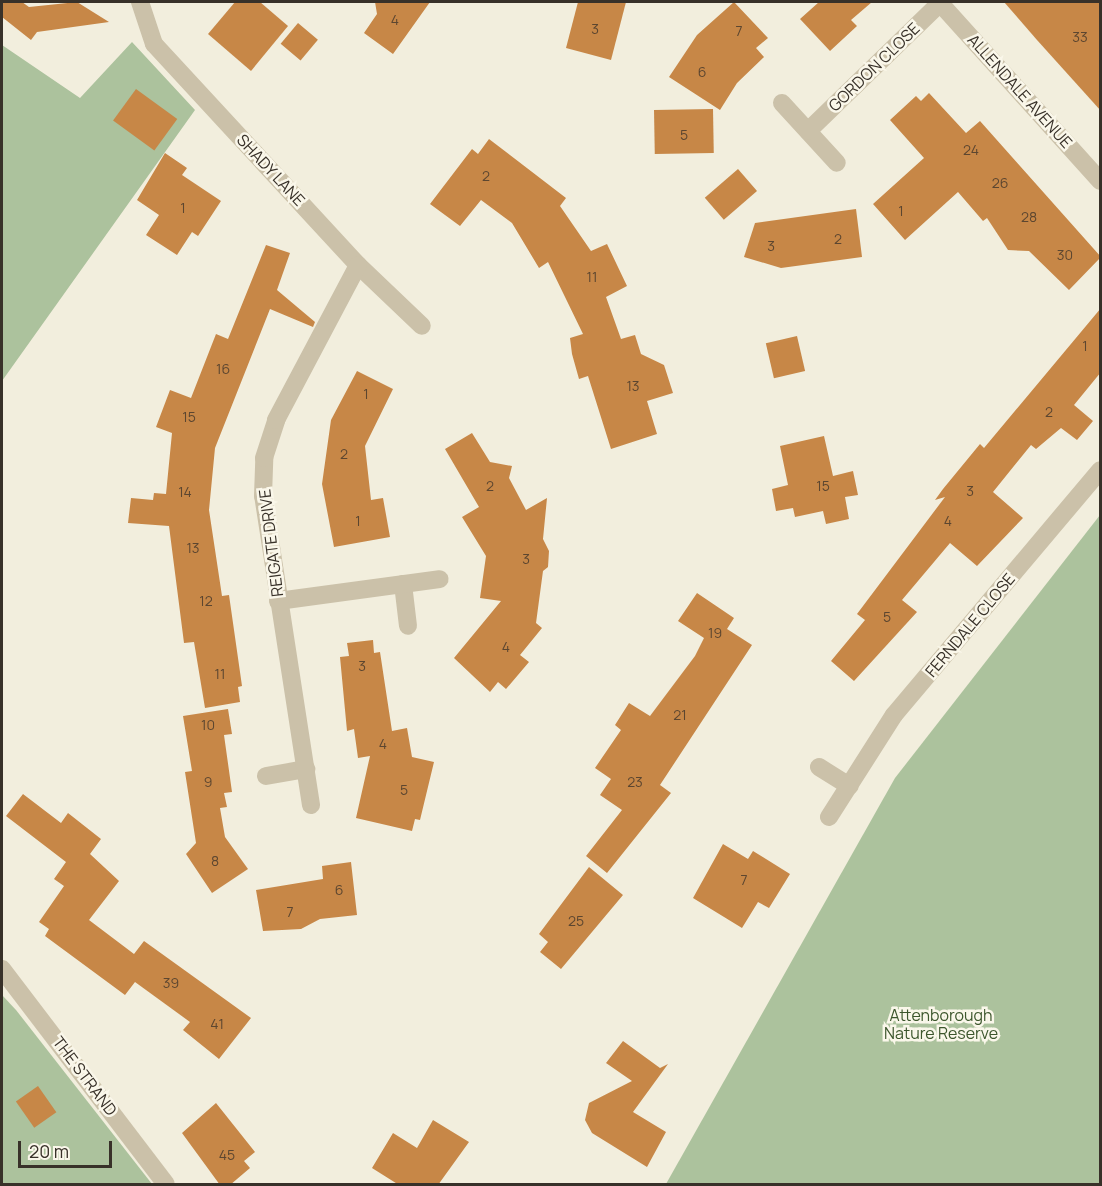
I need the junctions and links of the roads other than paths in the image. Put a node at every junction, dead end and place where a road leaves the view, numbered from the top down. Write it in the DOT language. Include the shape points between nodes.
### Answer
graph roads {
  1 [pos="140,2"];
  2 [pos="940,2"];
  3 [pos="782,103"];
  4 [pos="808,131"];
  5 [pos="837,163"];
  6 [pos="1101,181"];
  7 [pos="357,265"];
  8 [pos="422,326"];
  9 [pos="1101,471"];
  10 [pos="440,579"];
  11 [pos="403,584"];
  12 [pos="278,602"];
  13 [pos="408,626"];
  14 [pos="819,766"];
  15 [pos="306,769"];
  16 [pos="266,776"];
  17 [pos="849,786"];
  18 [pos="311,805"];
  19 [pos="829,817"];
  20 [pos="2,969"];
  21 [pos="166,1185"];
  1 -- 7 [label="street, SHADY LANE" via="154,44"];
  2 -- 4 [label="street, GORDON CLOSE"];
  2 -- 6 [label="street, ALLENDALE AVENUE"];
  3 -- 4 [label="street"];
  4 -- 5 [label="street"];
  7 -- 8 [label="street, SHADY LANE"];
  7 -- 12 [label="street, REIGATE DRIVE" via="281,410 264,458 263,496"];
  9 -- 17 [label="street, FERNDALE CLOSE" via="894,715"];
  10 -- 11 [label="street"];
  11 -- 12 [label="street"];
  11 -- 13 [label="street"];
  12 -- 15 [label="street, REIGATE DRIVE"];
  14 -- 17 [label="street"];
  15 -- 16 [label="street"];
  15 -- 18 [label="street, REIGATE DRIVE"];
  17 -- 19 [label="street, FERNDALE CLOSE"];
  20 -- 21 [label="street, THE STRAND"];
}
